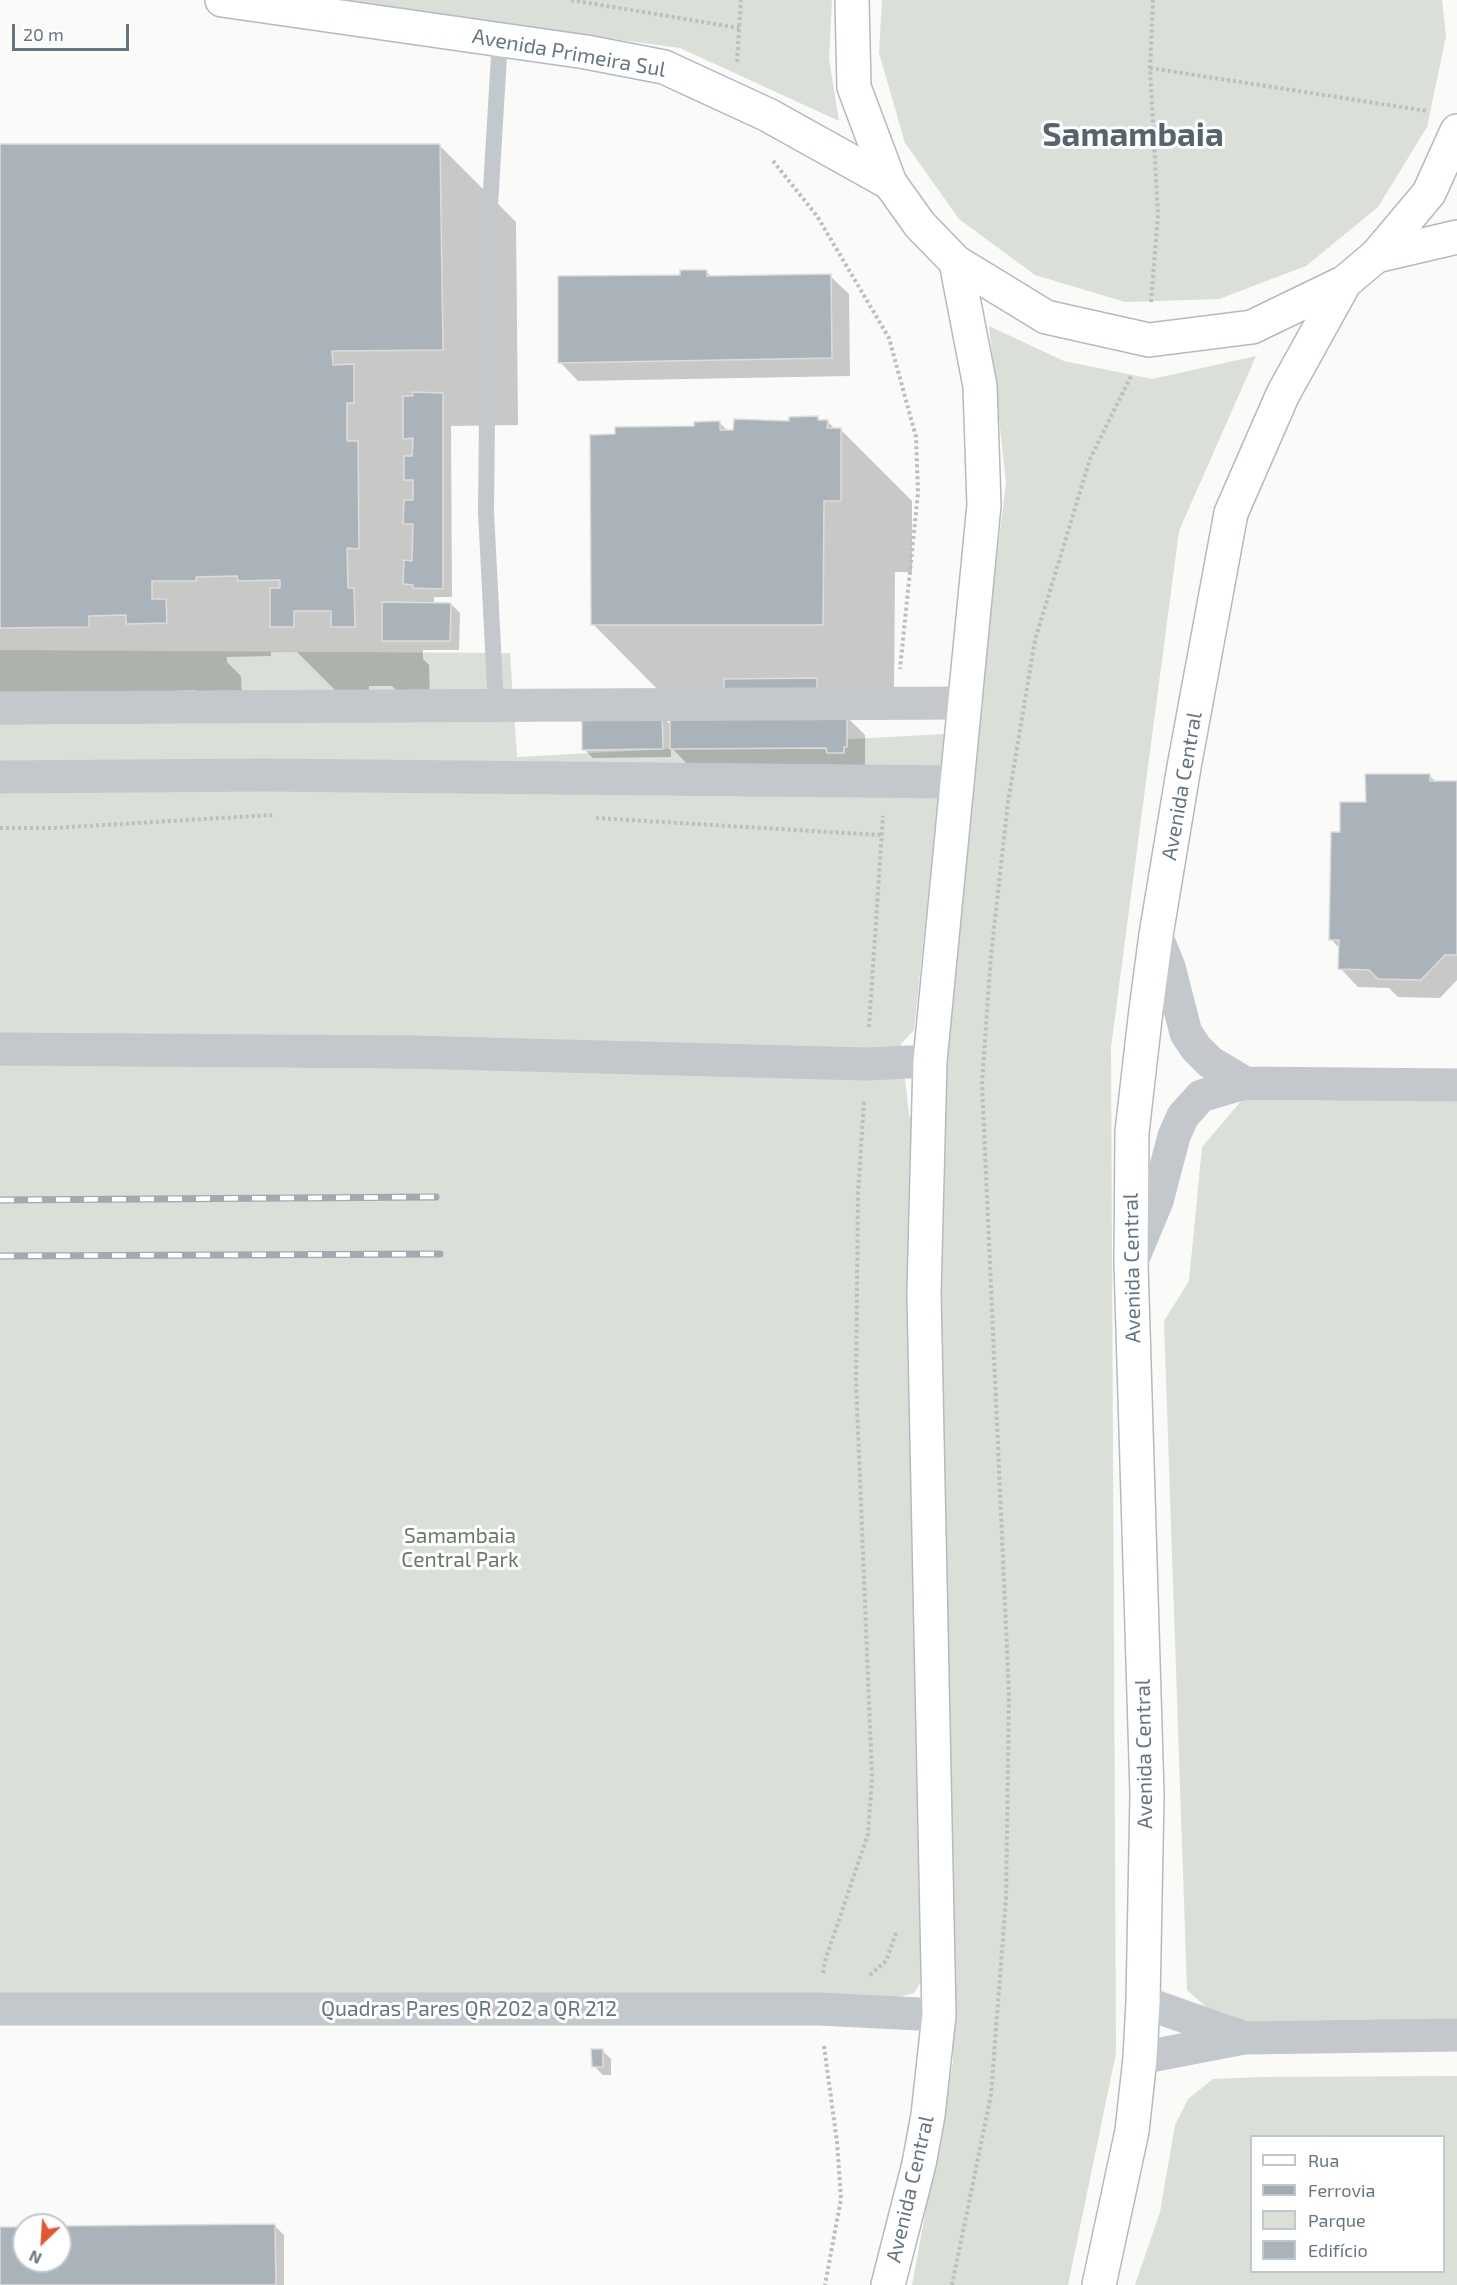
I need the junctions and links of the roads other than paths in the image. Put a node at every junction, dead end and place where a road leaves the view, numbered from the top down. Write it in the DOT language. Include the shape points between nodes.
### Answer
graph roads {
  1 [pos="222,0"];
  2 [pos="852,0"];
  3 [pos="500,39"];
  4 [pos="1445,121"];
  5 [pos="891,183"];
  6 [pos="1457,237"];
  7 [pos="1376,256"];
  8 [pos="956,262"];
  9 [pos="1345,282"];
  10 [pos="966,703"];
  11 [pos="496,706"];
  12 [pos="0,708"];
  13 [pos="0,777"];
  14 [pos="958,782"];
  15 [pos="1156,935"];
  16 [pos="0,1049"];
  17 [pos="930,1061"];
  18 [pos="1245,1083"];
  19 [pos="1457,1084"];
  20 [pos="1131,1263"];
  21 [pos="1143,2002"];
  22 [pos="0,2010"];
  23 [pos="939,2015"];
  24 [pos="1457,2035"];
  25 [pos="1244,2038"];
  26 [pos="1140,2058"];
  27 [pos="888,2285"];
  28 [pos="1099,2285"];
  1 -- 3 [label="main road, Avenida Primeira Sul"];
  2 -- 5 [label="main road" via="854,87"];
  3 -- 5 [label="main road, Avenida Primeira Sul" via="664,67 736,99"];
  3 -- 11 [label="lane" via="489,222 486,512"];
  4 -- 7 [label="main road" via="1429,193"];
  5 -- 8 [label="main road" via="920,225"];
  6 -- 7 [label="main road"];
  7 -- 9 [label="main road"];
  8 -- 9 [label="main road" via="1046,317 1149,340 1252,327"];
  8 -- 10 [label="main road, Avenida Central" via="980,386 984,505"];
  9 -- 15 [label="main road, Avenida Central" via="1283,394 1231,513"];
  10 -- 11 [label="street"];
  10 -- 14 [label="main road, Avenida Central"];
  11 -- 12 [label="street"];
  13 -- 14 [label="street" via="264,775"];
  14 -- 17 [label="main road, Avenida Central"];
  15 -- 18 [label="street" via="1169,967 1186,1033 1210,1062"];
  15 -- 20 [label="main road, Avenida Central" via="1132,1132"];
  16 -- 17 [label="street" via="411,1052 867,1064"];
  17 -- 23 [label="main road, Avenida Central" via="924,1293"];
  18 -- 19 [label="street"];
  18 -- 20 [label="street" via="1201,1096 1183,1116 1157,1201"];
  20 -- 21 [label="main road, Avenida Central" via="1147,1794"];
  21 -- 25 [label="street"];
  21 -- 26 [label="main road, Avenida Central"];
  22 -- 23 [label="street, Quadras Pares QR 202 a QR 212" via="819,2009"];
  23 -- 27 [label="main road, Avenida Central" via="919,2163"];
  24 -- 25 [label="street"];
  25 -- 26 [label="street"];
  26 -- 28 [label="main road, Avenida Central" via="1132,2131"];
}
